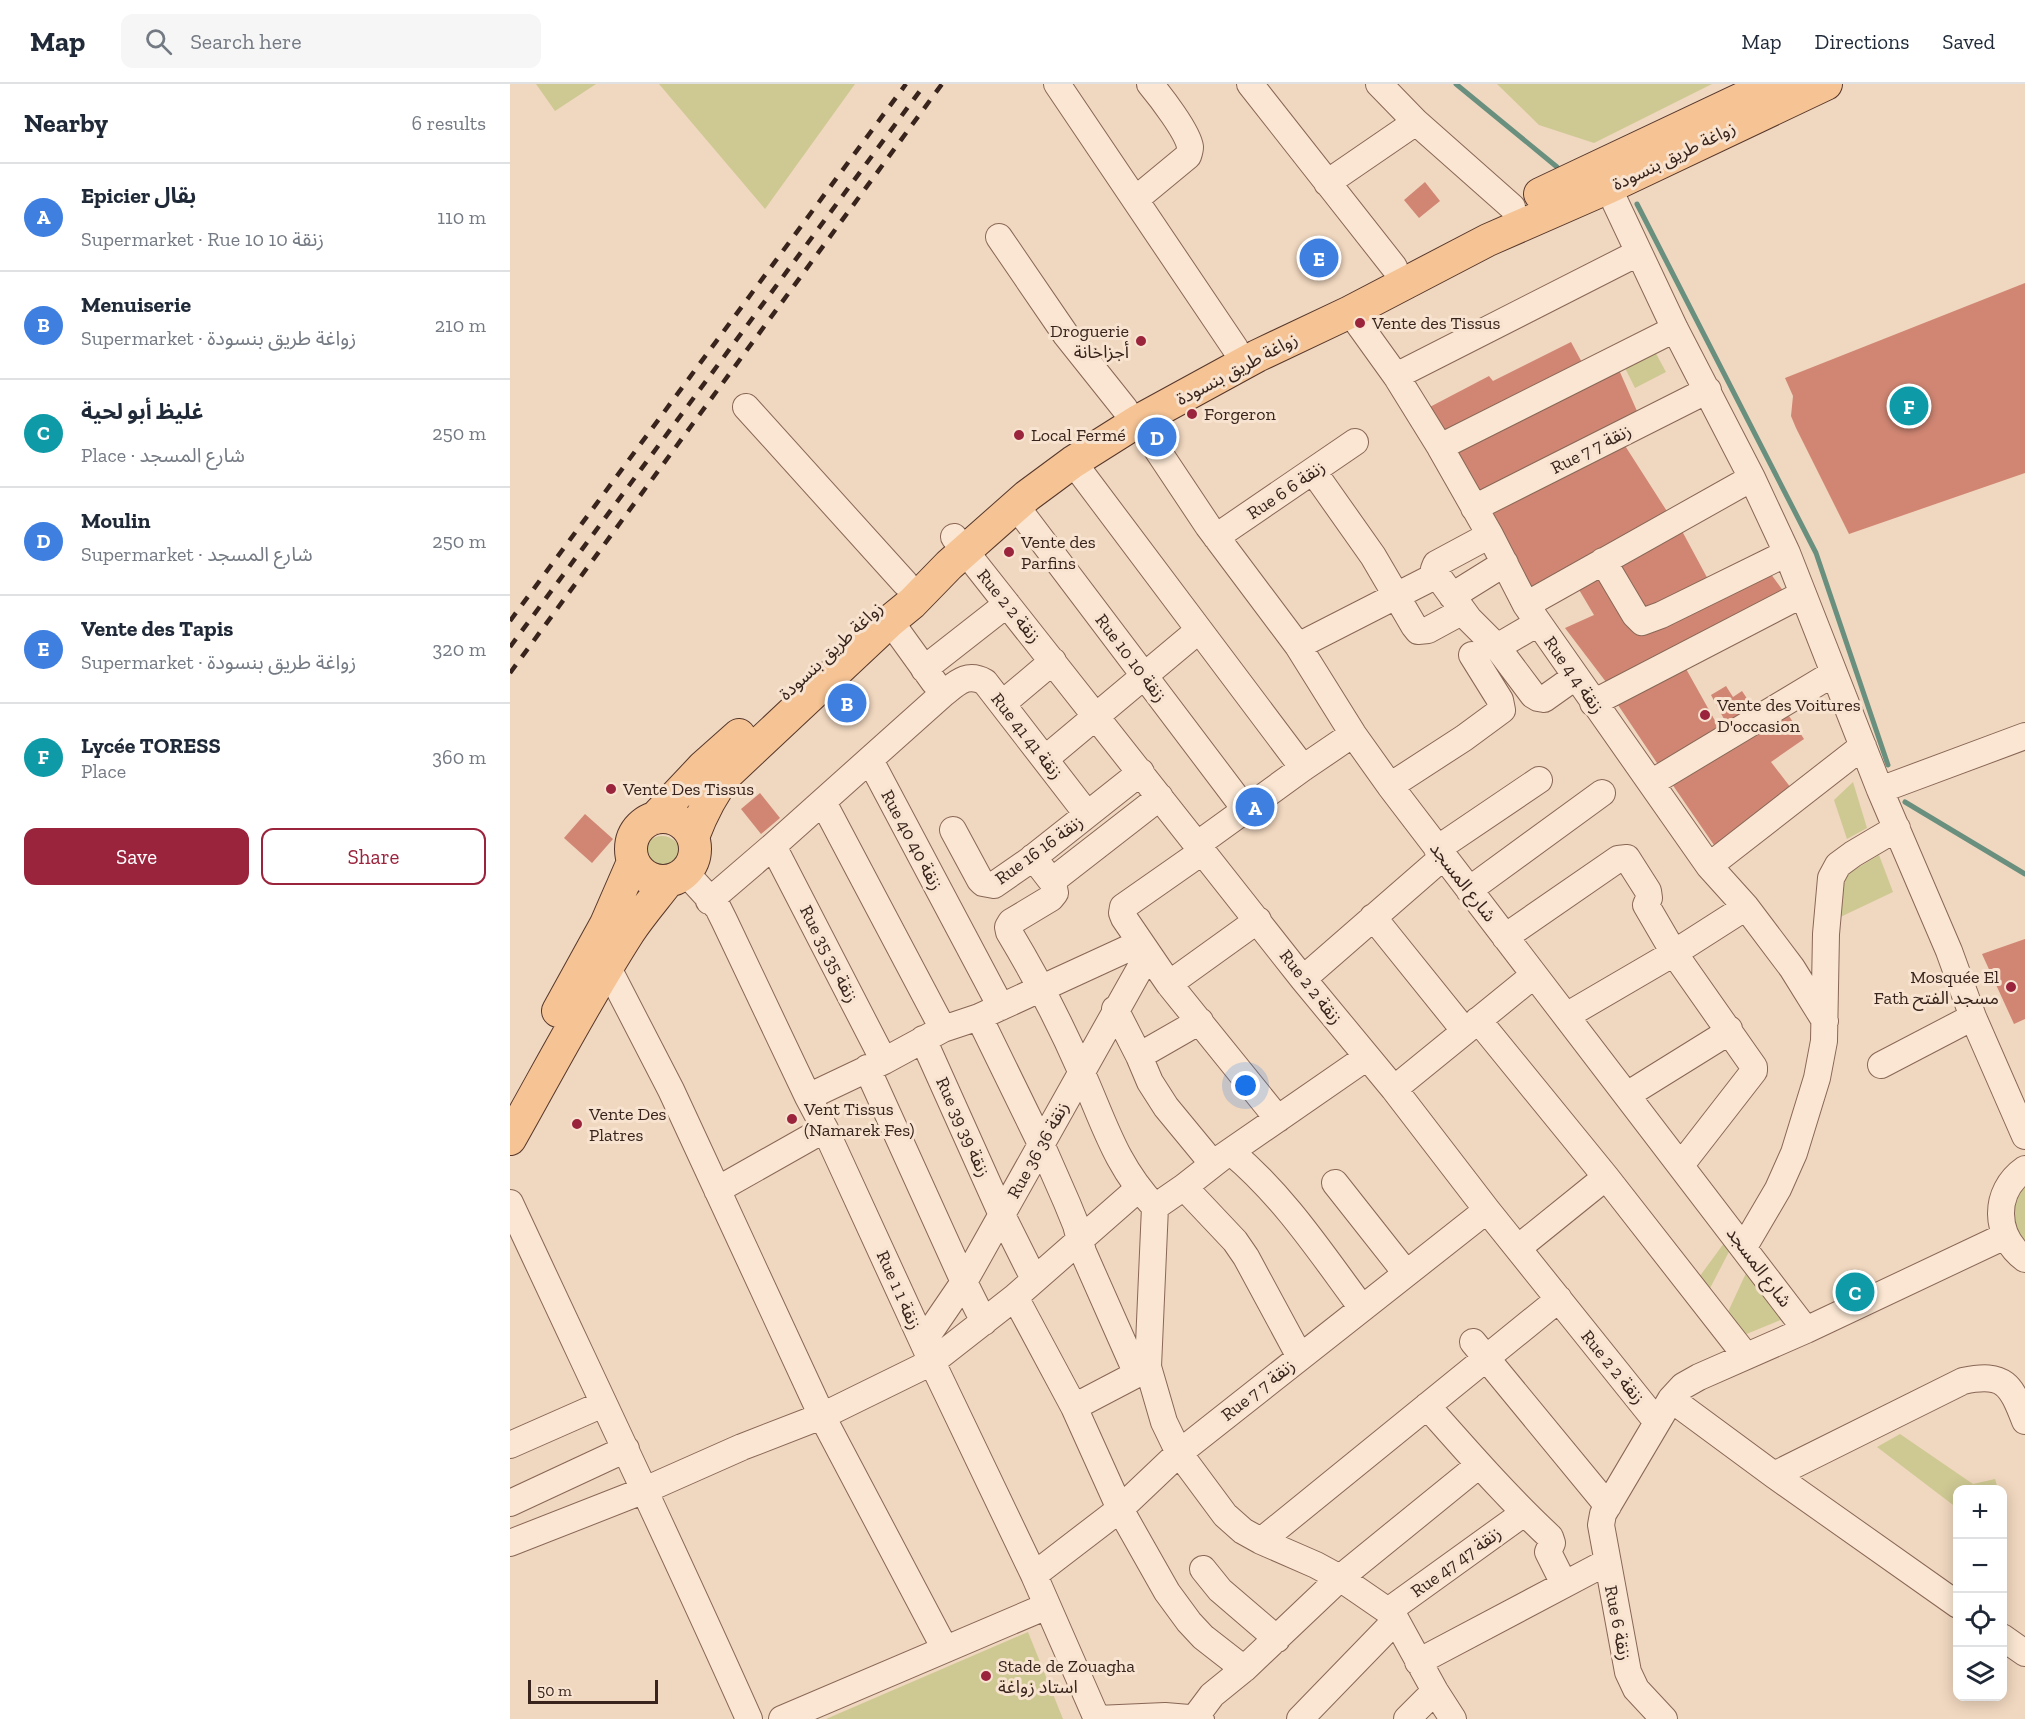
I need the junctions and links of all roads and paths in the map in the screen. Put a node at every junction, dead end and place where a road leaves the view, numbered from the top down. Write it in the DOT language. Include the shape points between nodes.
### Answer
graph roads {
  1 [pos="1057,84"];
  2 [pos="1150,84"];
  3 [pos="1250,84"];
  4 [pos="1379,84"];
  5 [pos="1773,84"];
  6 [pos="1826,84"];
  7 [pos="1416,122"];
  8 [pos="1604,177"];
  9 [pos="1327,183"];
  10 [pos="1136,199"];
  11 [pos="1512,207"];
  12 [pos="999,237"];
  13 [pos="1638,253"];
  14 [pos="1394,267"];
  15 [pos="1350,312"];
  16 [pos="1675,329"];
  17 [pos="1235,348"];
  18 [pos="1396,376"];
  19 [pos="1708,390"];
  20 [pos="746,407"];
  21 [pos="1131,415"];
  22 [pos="1355,442"];
  23 [pos="1440,447"];
  24 [pos="1073,462"];
  25 [pos="1313,471"];
  26 [pos="1752,478"];
  27 [pos="1016,506"];
  28 [pos="1474,508"];
  29 [pos="1490,536"];
  30 [pos="1216,537"];
  31 [pos="960,544"];
  32 [pos="1787,553"];
  33 [pos="1603,561"];
  34 [pos="1504,563"];
  35 [pos="1437,575"];
  36 [pos="904,583"];
  37 [pos="1803,594"];
  38 [pos="1397,596"];
  39 [pos="1007,604"];
  40 [pos="1458,604"];
  41 [pos="1532,614"];
  42 [pos="890,621"];
  43 [pos="1199,630"];
  44 [pos="1298,646"];
  45 [pos="1497,647"];
  46 [pos="1472,655"];
  47 [pos="1053,661"];
  48 [pos="924,669"];
  49 [pos="1834,673"];
  50 [pos="1144,675"];
  51 [pos="1575,677"];
  52 [pos="944,694"];
  53 [pos="1593,703"];
  54 [pos="1002,704"];
  55 [pos="1096,715"];
  56 [pos="1353,734"];
  57 [pos="2025,736"];
  58 [pos="1863,746"];
  59 [pos="1045,759"];
  60 [pos="870,760"];
  61 [pos="1303,768"];
  62 [pos="1141,772"];
  63 [pos="1539,780"];
  64 [pos="1651,783"];
  65 [pos="1390,786"];
  66 [pos="1880,790"];
  67 [pos="1602,793"];
  68 [pos="1160,796"];
  69 [pos="824,802"];
  70 [pos="1245,809"];
  71 [pos="1087,814"];
  72 [pos="655,818"];
  73 [pos="1897,828"];
  74 [pos="953,830"];
  75 [pos="693,837"];
  76 [pos="773,846"];
  77 [pos="1200,848"];
  78 [pos="1440,853"];
  79 [pos="1033,857"];
  80 [pos="633,861"];
  81 [pos="1709,866"];
  82 [pos="677,876"];
  83 [pos="1052,881"];
  84 [pos="1469,890"];
  85 [pos="710,900"];
  86 [pos="1746,908"];
  87 [pos="1372,917"];
  88 [pos="1258,920"];
  89 [pos="1505,937"];
  90 [pos="1144,948"];
  91 [pos="1674,953"];
  92 [pos="608,968"];
  93 [pos="1534,975"];
  94 [pos="1304,979"];
  95 [pos="1169,984"];
  96 [pos="1042,988"];
  97 [pos="1115,1009"];
  98 [pos="990,1012"];
  99 [pos="1566,1016"];
  100 [pos="1973,1017"];
  101 [pos="1200,1021"];
  102 [pos="1825,1021"];
  103 [pos="1471,1025"];
  104 [pos="1729,1029"];
  105 [pos="933,1034"];
  106 [pos="1140,1056"];
  107 [pos="1367,1057"];
  108 [pos="875,1064"];
  109 [pos="1881,1065"];
  110 [pos="1082,1072"];
  111 [pos="1394,1089"];
  112 [pos="1627,1095"];
  113 [pos="510,1098"];
  114 [pos="808,1098"];
  115 [pos="1278,1119"];
  116 [pos="825,1129"];
  117 [pos="2025,1136"];
  118 [pos="510,1139"];
  119 [pos="1042,1146"];
  120 [pos="1222,1158"];
  121 [pos="1681,1165"];
  122 [pos="2025,1169"];
  123 [pos="1606,1177"];
  124 [pos="1335,1183"];
  125 [pos="1184,1187"];
  126 [pos="717,1190"];
  127 [pos="1146,1198"];
  128 [pos="510,1203"];
  129 [pos="1486,1210"];
  130 [pos="1002,1215"];
  131 [pos="2005,1236"];
  132 [pos="1081,1240"];
  133 [pos="1744,1247"];
  134 [pos="1518,1248"];
  135 [pos="2025,1259"];
  136 [pos="1406,1273"];
  137 [pos="1034,1279"];
  138 [pos="964,1282"];
  139 [pos="1015,1297"];
  140 [pos="1559,1299"];
  141 [pos="1362,1308"];
  142 [pos="984,1322"];
  143 [pos="1806,1330"];
  144 [pos="1480,1349"];
  145 [pos="927,1352"];
  146 [pos="1746,1356"];
  147 [pos="1300,1357"];
  148 [pos="1142,1370"];
  149 [pos="1671,1399"];
  150 [pos="603,1404"];
  151 [pos="1427,1406"];
  152 [pos="1074,1407"];
  153 [pos="822,1416"];
  154 [pos="2025,1421"];
  155 [pos="1657,1422"];
  156 [pos="510,1445"];
  157 [pos="626,1449"];
  158 [pos="1179,1453"];
  159 [pos="1479,1465"];
  160 [pos="1774,1475"];
  161 [pos="645,1490"];
  162 [pos="510,1503"];
  163 [pos="1120,1509"];
  164 [pos="1606,1510"];
  165 [pos="1524,1513"];
  166 [pos="1261,1541"];
  167 [pos="510,1543"];
  168 [pos="1607,1562"];
  169 [pos="1203,1569"];
  170 [pos="1034,1575"];
  171 [pos="1340,1578"];
  172 [pos="1564,1584"];
  173 [pos="1953,1601"];
  174 [pos="1047,1606"];
  175 [pos="1392,1616"];
  176 [pos="1277,1639"];
  177 [pos="2007,1640"];
  178 [pos="945,1649"];
  179 [pos="2025,1653"];
  180 [pos="1418,1662"];
  181 [pos="1244,1669"];
  182 [pos="1435,1691"];
  183 [pos="750,1719"];
  184 [pos="782,1719"];
  185 [pos="1097,1719"];
  186 [pos="1197,1719"];
  187 [pos="1300,1719"];
  188 [pos="1407,1719"];
  189 [pos="1454,1719"];
  190 [pos="1664,1719"];
  1 -- 10 [label="street"];
  2 -- 10 [label="street" via="1187,139 1190,153"];
  3 -- 9 [label="street"];
  4 -- 7 [label="street"];
  5 -- 8 [label="main road, زواغة طريق بنسودة"];
  6 -- 8 [label="main road, زواغة طريق بنسودة"];
  7 -- 9 [label="street"];
  7 -- 11 [label="street"];
  8 -- 11 [label="main road, زواغة طريق بنسودة"];
  8 -- 13 [label="street"];
  8 -- 15 [label="main road, زواغة طريق بنسودة"];
  9 -- 14 [label="street"];
  10 -- 17 [label="street"];
  11 -- 14 [label="main road, زواغة طريق بنسودة"];
  12 -- 21 [label="street, شارع المسجد" via="1066,335"];
  13 -- 16 [label="street"];
  13 -- 18 [label="street"];
  14 -- 17 [label="main road, زواغة طريق بنسودة"];
  15 -- 18 [label="street, Rue 4 زنقة 4"];
  15 -- 21 [label="main road, زواغة طريق بنسودة"];
  16 -- 19 [label="street"];
  16 -- 23 [label="street"];
  17 -- 21 [label="main road, زواغة طريق بنسودة"];
  18 -- 23 [label="street, Rue 4 زنقة 4"];
  19 -- 26 [label="street"];
  19 -- 28 [label="street, Rue 7 زنقة 7"];
  20 -- 36 [label="street"];
  21 -- 24 [label="main road, زواغة طريق بنسودة"];
  21 -- 30 [label="street, شارع المسجد"];
  21 -- 31 [label="main road, زواغة طريق بنسودة" via="1054,454 1014,483"];
  22 -- 25 [label="street, Rue 6 زنقة 6"];
  23 -- 28 [label="street, Rue 4 زنقة 4"];
  24 -- 27 [label="main road, زواغة طريق بنسودة"];
  24 -- 43 [label="street"];
  25 -- 30 [label="street, Rue 6 زنقة 6"];
  25 -- 38 [label="street"];
  26 -- 32 [label="street"];
  26 -- 33 [label="street"];
  27 -- 31 [label="main road, زواغة طريق بنسودة"];
  27 -- 50 [label="street, Rue 10 زنقة 10"];
  28 -- 29 [label="street, Rue 4 زنقة 4"];
  29 -- 34 [label="street, Rue 4 زنقة 4"];
  29 -- 35 [label="street" via="1436,564"];
  30 -- 44 [label="street, شارع المسجد"];
  31 -- 36 [label="main road, زواغة طريق بنسودة"];
  31 -- 39 [label="street, Rue 2 زنقة 2"];
  31 -- 42 [label="main road, زواغة طريق بنسودة" via="912,603"];
  32 -- 33 [label="street" via="1642,622"];
  32 -- 37 [label="street"];
  33 -- 41 [label="street"];
  34 -- 40 [label="street"];
  34 -- 41 [label="street, Rue 4 زنقة 4"];
  35 -- 38 [label="street"];
  35 -- 40 [label="street"];
  36 -- 72 [label="main road, زواغة طريق بنسودة" via="703,767"];
  37 -- 49 [label="street"];
  37 -- 53 [label="street"];
  38 -- 40 [label="street" via="1418,631 1428,630"];
  38 -- 44 [label="street"];
  39 -- 47 [label="street, Rue 2 زنقة 2"];
  39 -- 48 [label="street"];
  40 -- 45 [label="street"];
  41 -- 45 [label="street"];
  41 -- 51 [label="street, Rue 4 زنقة 4"];
  42 -- 48 [label="street"];
  42 -- 75 [label="main road, زواغة طريق بنسودة" via="728,773 707,803"];
  43 -- 50 [label="street"];
  43 -- 61 [label="street"];
  44 -- 56 [label="street, شارع المسجد"];
  45 -- 51 [label="street" via="1538,698 1552,695"];
  46 -- 65 [label="street" via="1500,700 1502,710"];
  47 -- 54 [label="street"];
  47 -- 55 [label="street, Rue 2 زنقة 2"];
  48 -- 52 [label="street"];
  49 -- 58 [label="street"];
  49 -- 64 [label="street"];
  50 -- 55 [label="street"];
  50 -- 70 [label="street, Rue 10 زنقة 10"];
  51 -- 53 [label="street, Rue 4 زنقة 4"];
  52 -- 54 [label="street, Rue 41 زنقة 41" via="962,679 977,678"];
  52 -- 60 [label="street"];
  53 -- 64 [label="street, Rue 4 زنقة 4"];
  54 -- 59 [label="street, Rue 41 زنقة 41"];
  55 -- 59 [label="street"];
  55 -- 62 [label="street, Rue 2 زنقة 2"];
  56 -- 61 [label="street"];
  56 -- 65 [label="street, شارع المسجد"];
  57 -- 66 [label="street"];
  58 -- 66 [label="street"];
  58 -- 81 [label="street"];
  59 -- 71 [label="street, Rue 41 زنقة 41"];
  60 -- 69 [label="street"];
  60 -- 98 [label="street, Rue 40 زنقة 40"];
  61 -- 70 [label="street"];
  62 -- 68 [label="street, Rue 2 زنقة 2"];
  62 -- 71 [label="street, Rue 16 زنقة 16"];
  63 -- 78 [label="street"];
  64 -- 81 [label="street, Rue 4 زنقة 4"];
  65 -- 78 [label="street, شارع المسجد"];
  66 -- 73 [label="street"];
  67 -- 84 [label="street"];
  68 -- 77 [label="street, Rue 2 زنقة 2"];
  68 -- 83 [label="street"];
  69 -- 76 [label="street"];
  69 -- 105 [label="street, Rue 39 زنقة 39"];
  70 -- 77 [label="street"];
  71 -- 79 [label="street, Rue 16 زنقة 16"];
  72 -- 75 [label="main road" via="677,820"];
  72 -- 80 [label="main road" via="635,833"];
  73 -- 100 [label="street"];
  73 -- 102 [label="street" via="1838,865 1831,878"];
  74 -- 79 [label="street, Rue 16 زنقة 16" via="983,884 994,885"];
  75 -- 82 [label="main road" via="694,858"];
  76 -- 85 [label="street"];
  76 -- 108 [label="street, Rue 35 زنقة 35"];
  77 -- 88 [label="street, Rue 2 زنقة 2"];
  77 -- 90 [label="street" via="1123,907 1124,918"];
  78 -- 84 [label="street, شارع المسجد"];
  78 -- 87 [label="street"];
  79 -- 83 [label="street"];
  80 -- 82 [label="main road" via="647,877 657,880"];
  80 -- 113 [label="main road" via="606,924"];
  81 -- 86 [label="street, Rue 4 زنقة 4"];
  82 -- 85 [label="street, Rue 1 زنقة 1"];
  82 -- 92 [label="main road" via="630,931"];
  83 -- 96 [label="street" via="1055,893 1051,898 1008,927"];
  84 -- 89 [label="street, شارع المسجد"];
  85 -- 114 [label="street, Rue 1 زنقة 1" via="724,920"];
  86 -- 91 [label="street"];
  86 -- 102 [label="street, Rue 4 زنقة 4" via="1792,968"];
  87 -- 94 [label="street"];
  87 -- 103 [label="street"];
  88 -- 94 [label="street, Rue 2 زنقة 2"];
  88 -- 95 [label="street"];
  89 -- 91 [label="street" via="1623,857 1648,891 1646,905"];
  89 -- 93 [label="street, شارع المسجد"];
  90 -- 95 [label="street"];
  90 -- 96 [label="street"];
  90 -- 97 [label="street, Rue 36 زنقة 36"];
  91 -- 99 [label="street"];
  91 -- 104 [label="street"];
  92 -- 118 [label="main road"];
  92 -- 126 [label="street" via="672,1090"];
  93 -- 99 [label="street, شارع المسجد"];
  93 -- 103 [label="street"];
  94 -- 107 [label="street, Rue 2 زنقة 2"];
  95 -- 101 [label="street"];
  96 -- 98 [label="street"];
  96 -- 110 [label="street"];
  97 -- 106 [label="street"];
  97 -- 110 [label="street, Rue 36 زنقة 36"];
  98 -- 105 [label="street"];
  98 -- 119 [label="street, Rue 40 زنقة 40"];
  99 -- 112 [label="street, شارع المسجد"];
  100 -- 109 [label="street"];
  100 -- 117 [label="street"];
  101 -- 106 [label="street"];
  101 -- 115 [label="street"];
  102 -- 133 [label="street" via="1817,1078 1794,1153"];
  103 -- 111 [label="street"];
  103 -- 123 [label="street"];
  104 -- 112 [label="street"];
  104 -- 121 [label="street" via="1753,1063 1754,1071"];
  105 -- 108 [label="street"];
  105 -- 130 [label="street, Rue 39 زنقة 39"];
  106 -- 120 [label="street" via="1166,1107"];
  107 -- 111 [label="street, Rue 2 زنقة 2"];
  107 -- 115 [label="street"];
  108 -- 114 [label="street"];
  108 -- 138 [label="street, Rue 35 زنقة 35"];
  110 -- 119 [label="street, Rue 36 زنقة 36"];
  110 -- 127 [label="street" via="1116,1154"];
  111 -- 129 [label="street, Rue 2 زنقة 2"];
  112 -- 121 [label="street, شارع المسجد"];
  114 -- 116 [label="street, Rue 1 زنقة 1"];
  115 -- 120 [label="street"];
  116 -- 126 [label="street"];
  116 -- 145 [label="street, Rue 1 زنقة 1"];
  119 -- 130 [label="street, Rue 36 زنقة 36"];
  119 -- 132 [label="street, Rue 40 زنقة 40"];
  120 -- 125 [label="street"];
  120 -- 141 [label="street" via="1254,1172 1282,1201"];
  121 -- 133 [label="street, شارع المسجد"];
  122 -- 131 [label="street" via="2013,1179 2003,1199 2000,1215"];
  123 -- 134 [label="street"];
  123 -- 146 [label="street"];
  124 -- 136 [label="street"];
  125 -- 127 [label="street"];
  125 -- 147 [label="street" via="1246,1257"];
  126 -- 153 [label="street"];
  127 -- 132 [label="street"];
  127 -- 148 [label="street"];
  128 -- 150 [label="street"];
  129 -- 134 [label="street, Rue 2 زنقة 2"];
  129 -- 136 [label="street, Rue 7 زنقة 7"];
  130 -- 137 [label="street, Rue 39 زنقة 39"];
  130 -- 138 [label="street, Rue 36 زنقة 36"];
  131 -- 135 [label="street"];
  131 -- 143 [label="street"];
  132 -- 137 [label="street"];
  132 -- 148 [label="street, Rue 40 زنقة 40" via="1083,1252"];
  133 -- 143 [label="street, شارع المسجد"];
  134 -- 140 [label="street, Rue 2 زنقة 2"];
  136 -- 141 [label="street, Rue 7 زنقة 7"];
  137 -- 139 [label="street"];
  138 -- 142 [label="street, Rue 35 زنقة 35"];
  138 -- 145 [label="street, Rue 36 زنقة 36"];
  139 -- 142 [label="street"];
  139 -- 152 [label="street"];
  140 -- 144 [label="street"];
  140 -- 155 [label="street, Rue 2 زنقة 2"];
  141 -- 147 [label="street, Rue 7 زنقة 7"];
  142 -- 145 [label="street"];
  143 -- 146 [label="street"];
  144 -- 151 [label="street"];
  144 -- 164 [label="street"];
  145 -- 153 [label="street"];
  145 -- 170 [label="street, Rue 1 زنقة 1"];
  146 -- 149 [label="street" via="1683,1386"];
  147 -- 158 [label="street, Rue 7 زنقة 7"];
  148 -- 152 [label="street"];
  148 -- 158 [label="street"];
  149 -- 155 [label="street"];
  149 -- 160 [label="street"];
  150 -- 156 [label="street"];
  150 -- 157 [label="street"];
  151 -- 159 [label="street"];
  151 -- 166 [label="street"];
  152 -- 163 [label="street"];
  153 -- 161 [label="street"];
  153 -- 178 [label="street"];
  154 -- 160 [label="street" via="2014,1393 2000,1381 1982,1377 1963,1381"];
  155 -- 164 [label="street"];
  157 -- 161 [label="street"];
  157 -- 162 [label="street"];
  158 -- 163 [label="street, Rue 7 زنقة 7"];
  158 -- 166 [label="street" via="1225,1515"];
  159 -- 165 [label="street"];
  159 -- 171 [label="street"];
  160 -- 173 [label="street"];
  161 -- 167 [label="street"];
  161 -- 183 [label="street"];
  163 -- 170 [label="street, Rue 7 زنقة 7"];
  163 -- 181 [label="street" via="1179,1609 1203,1637"];
  164 -- 168 [label="street, Rue 6 زنقة" via="1601,1525"];
  165 -- 172 [label="street" via="1552,1540 1549,1557"];
  165 -- 175 [label="street, Rue 47 زنقة 47"];
  166 -- 171 [label="street"];
  168 -- 172 [label="street"];
  168 -- 190 [label="street, Rue 6 زنقة" via="1628,1672 1636,1689"];
  169 -- 176 [label="street" via="1220,1590"];
  170 -- 174 [label="street, Rue 1 زنقة 1"];
  171 -- 175 [label="street"];
  171 -- 176 [label="street"];
  172 -- 180 [label="street"];
  174 -- 178 [label="street"];
  174 -- 185 [label="street, Rue 1 زنقة 1"];
  175 -- 180 [label="street"];
  175 -- 187 [label="street, Rue 47 زنقة 47"];
  176 -- 181 [label="street"];
  177 -- 179 [label="street"];
  178 -- 184 [label="street"];
  180 -- 182 [label="street"];
  181 -- 186 [label="street" via="1212,1695"];
  182 -- 188 [label="street"];
  182 -- 189 [label="street"];
  185 -- 186 [label="street"];
}
